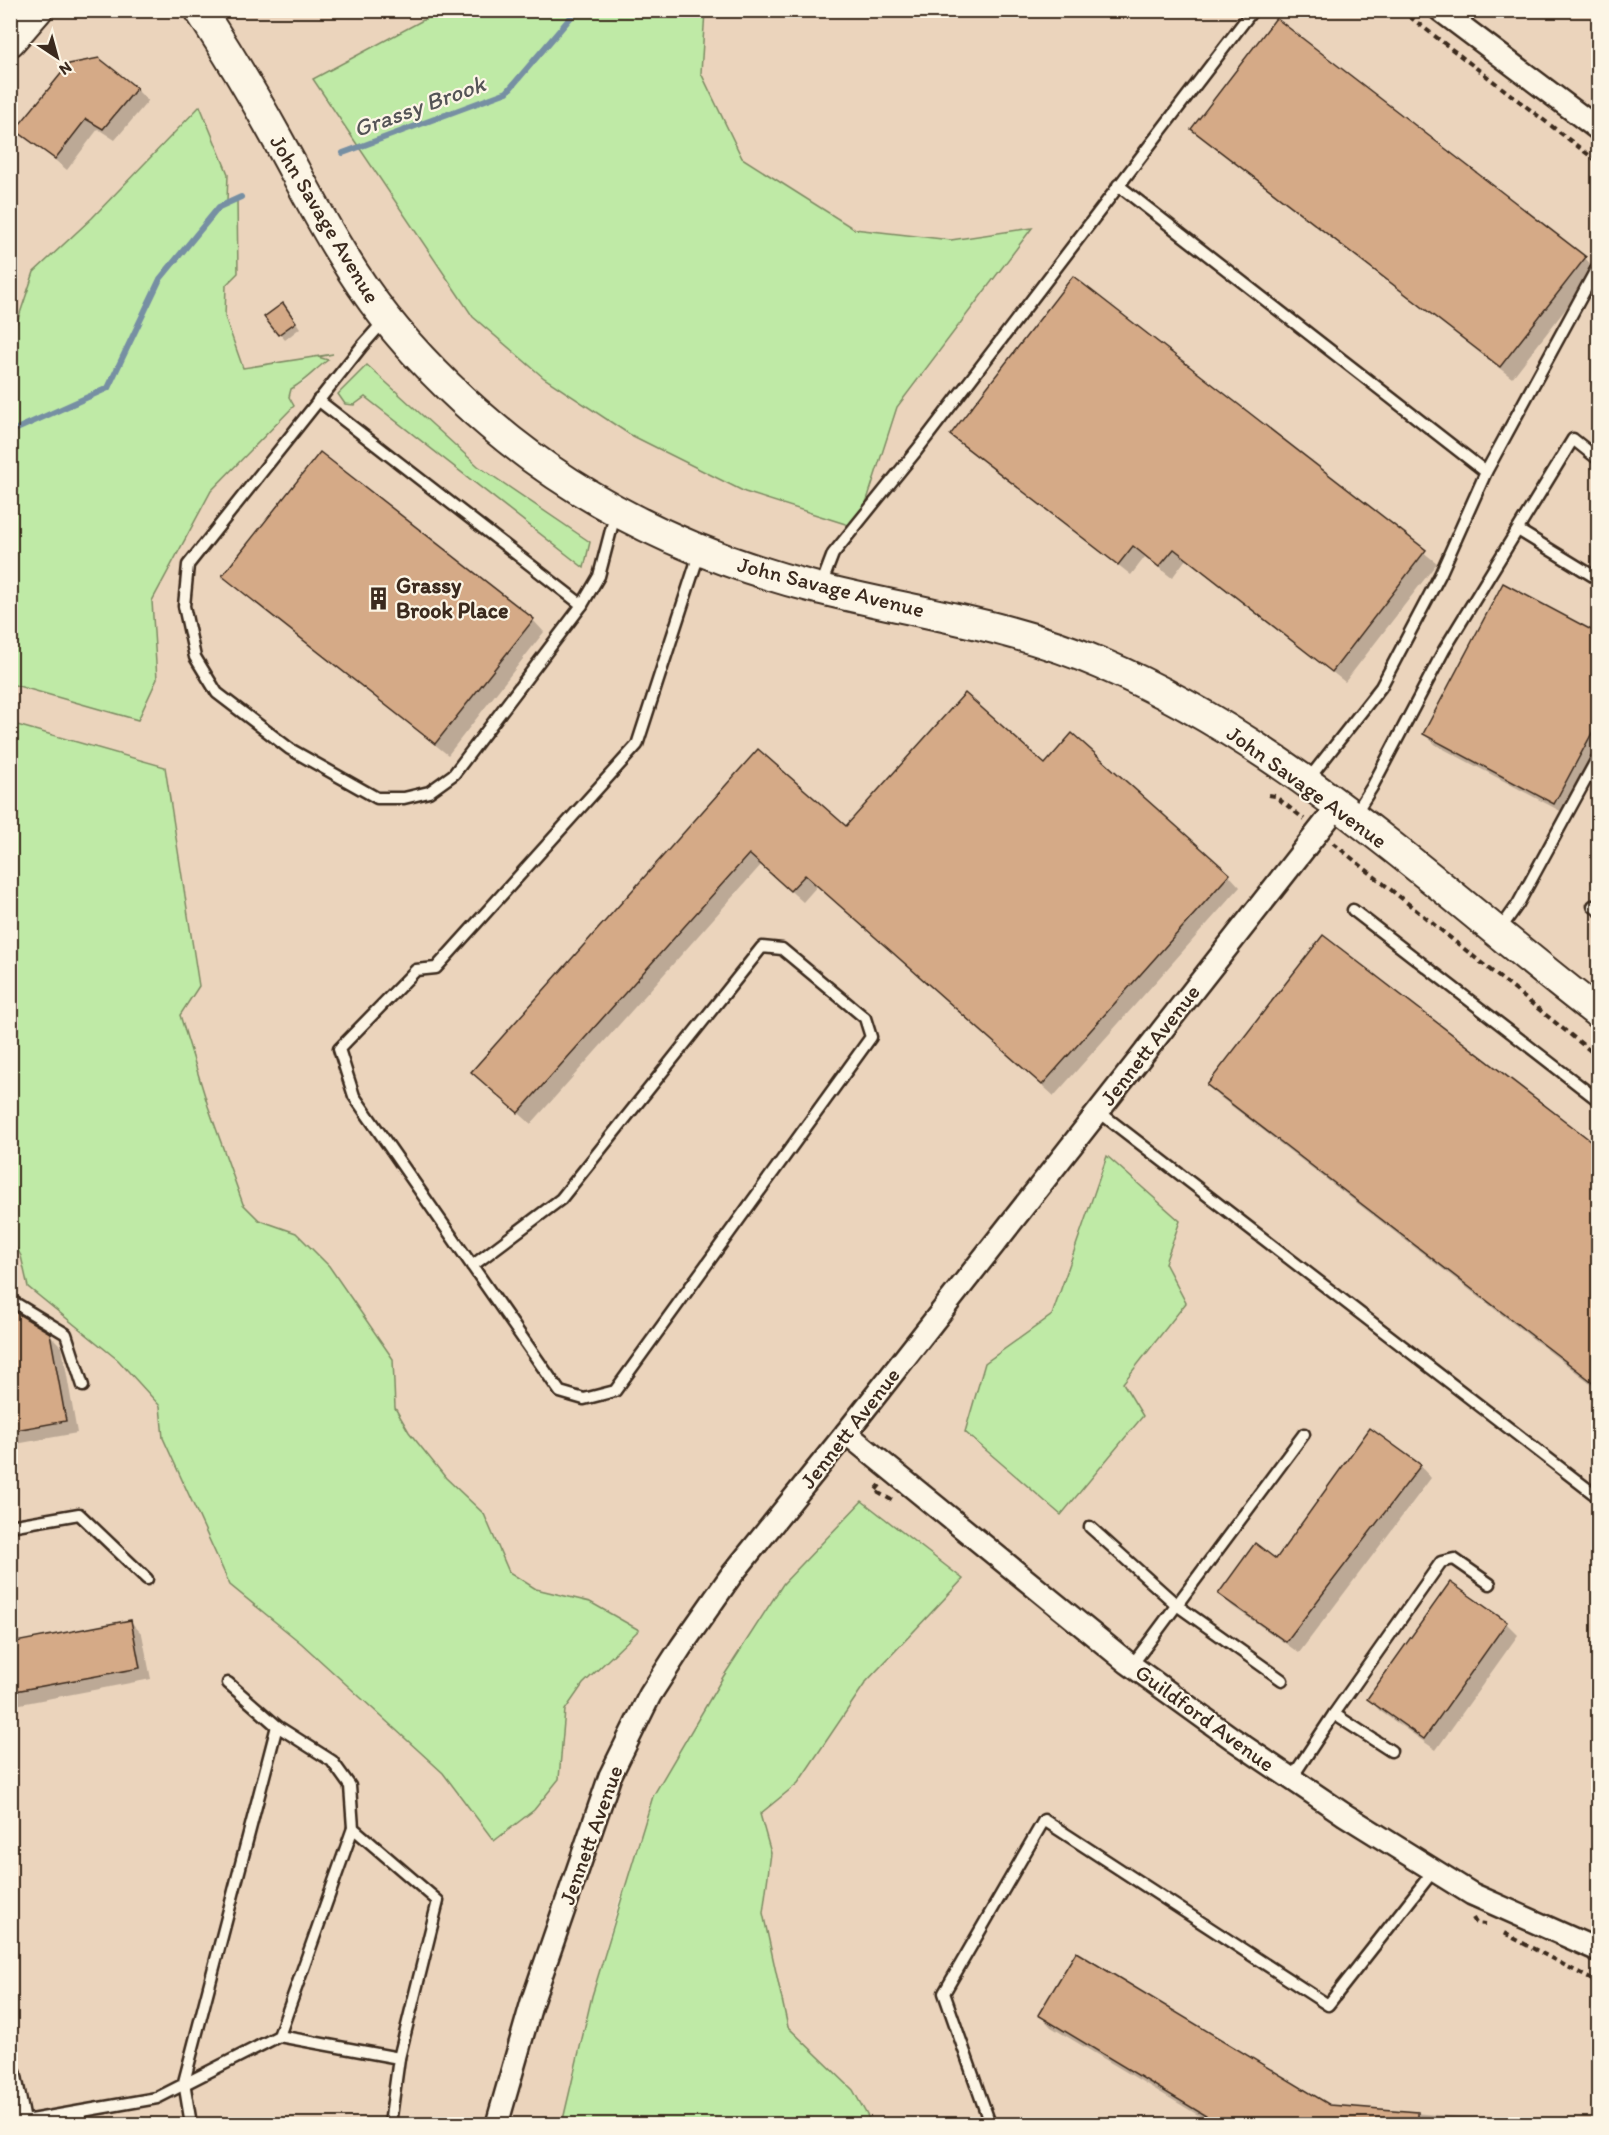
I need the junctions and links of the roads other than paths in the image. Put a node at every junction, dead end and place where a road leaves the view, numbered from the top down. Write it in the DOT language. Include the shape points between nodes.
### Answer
graph roads {
  1 [pos="37,10"];
  2 [pos="185,10"];
  3 [pos="200,10"];
  4 [pos="212,10"];
  5 [pos="1252,10"];
  6 [pos="1440,10"];
  7 [pos="10,41"];
  8 [pos="234,65"];
  9 [pos="1599,129"];
  10 [pos="1118,185"];
  11 [pos="1599,266"];
  12 [pos="386,319"];
  13 [pos="318,400"];
  14 [pos="1599,459"];
  15 [pos="1486,472"];
  16 [pos="616,511"];
  17 [pos="1518,530"];
  18 [pos="700,551"];
  19 [pos="1599,579"];
  20 [pos="819,588"];
  21 [pos="582,604"];
  22 [pos="1599,757"];
  23 [pos="1307,782"];
  24 [pos="1346,811"];
  25 [pos="1353,910"];
  26 [pos="1497,933"];
  27 [pos="1599,1013"];
  28 [pos="1599,1100"];
  29 [pos="1098,1111"];
  30 [pos="472,1266"];
  31 [pos="10,1300"];
  32 [pos="83,1386"];
  33 [pos="846,1433"];
  34 [pos="1304,1434"];
  35 [pos="1599,1497"];
  36 [pos="10,1526"];
  37 [pos="1090,1527"];
  38 [pos="147,1580"];
  39 [pos="1490,1584"];
  40 [pos="1178,1606"];
  41 [pos="1132,1665"];
  42 [pos="1282,1680"];
  43 [pos="228,1683"];
  44 [pos="1334,1714"];
  45 [pos="277,1726"];
  46 [pos="1391,1751"];
  47 [pos="1291,1779"];
  48 [pos="353,1828"];
  49 [pos="1434,1870"];
  50 [pos="1599,1950"];
  51 [pos="279,2036"];
  52 [pos="399,2058"];
  53 [pos="10,2074"];
  54 [pos="184,2082"];
  55 [pos="79,2112"];
  56 [pos="19,2123"];
  57 [pos="81,2124"];
  58 [pos="191,2124"];
  59 [pos="390,2124"];
  60 [pos="497,2124"];
  61 [pos="990,2124"];
  1 -- 7 [label="main road"];
  2 -- 8 [label="main road"];
  3 -- 8 [label="main road, John Savage Avenue"];
  4 -- 8 [label="main road"];
  5 -- 10 [label="lane"];
  6 -- 9 [label="street"];
  8 -- 12 [label="main road, John Savage Avenue" via="324,227"];
  10 -- 15 [label="lane"];
  10 -- 20 [label="lane" via="833,554"];
  11 -- 15 [label="lane"];
  12 -- 13 [label="lane"];
  12 -- 16 [label="main road, John Savage Avenue" via="442,380 495,428 553,472"];
  13 -- 21 [label="lane"];
  13 -- 21 [label="lane" via="188,565 184,606 195,657 217,693 290,749 377,798 421,794 454,774"];
  14 -- 17 [label="lane" via="1573,439"];
  15 -- 23 [label="lane" via="1440,575 1381,687"];
  16 -- 18 [label="main road, John Savage Avenue"];
  16 -- 21 [label="lane" via="599,576"];
  17 -- 19 [label="lane"];
  17 -- 24 [label="lane" via="1444,650 1372,788"];
  18 -- 20 [label="main road, John Savage Avenue"];
  18 -- 30 [label="lane" via="637,745 436,968 416,970 339,1049 354,1096"];
  20 -- 23 [label="main road, John Savage Avenue" via="995,627 1098,662 1196,711"];
  22 -- 26 [label="lane" via="1518,904"];
  23 -- 24 [label="main road, John Savage Avenue"];
  24 -- 26 [label="main road, John Savage Avenue"];
  24 -- 29 [label="street, Jennett Avenue" via="1318,831"];
  25 -- 28 [label="lane"];
  26 -- 27 [label="main road, John Savage Avenue"];
  29 -- 33 [label="street, Jennett Avenue"];
  29 -- 35 [label="lane"];
  30 -- 30 [label="lane" via="560,1392 584,1399 615,1391 871,1036 865,1018 782,949 762,947 561,1199"];
  31 -- 32 [label="lane" via="66,1334"];
  33 -- 41 [label="street, Guildford Avenue"];
  33 -- 60 [label="street, Jennett Avenue" via="730,1577 650,1695 610,1776 582,1851"];
  34 -- 40 [label="lane"];
  36 -- 38 [label="lane" via="79,1514"];
  37 -- 40 [label="lane"];
  39 -- 44 [label="lane" via="1454,1559 1441,1562"];
  40 -- 41 [label="lane"];
  40 -- 42 [label="lane"];
  41 -- 47 [label="street, Guildford Avenue"];
  43 -- 45 [label="lane"];
  44 -- 46 [label="lane"];
  44 -- 47 [label="lane"];
  45 -- 48 [label="lane" via="332,1761 350,1786"];
  45 -- 54 [label="lane"];
  47 -- 49 [label="street, Guildford Avenue"];
  48 -- 51 [label="lane"];
  48 -- 52 [label="lane" via="438,1901"];
  49 -- 50 [label="street, Guildford Avenue" via="1472,1894"];
  49 -- 61 [label="lane" via="1328,2005 1044,1820 944,1993"];
  51 -- 52 [label="lane"];
  51 -- 54 [label="lane"];
  52 -- 59 [label="lane"];
  53 -- 56 [label="street"];
  54 -- 55 [label="lane" via="157,2098"];
  54 -- 58 [label="lane"];
  55 -- 56 [label="lane"];
  55 -- 57 [label="lane"];
}
